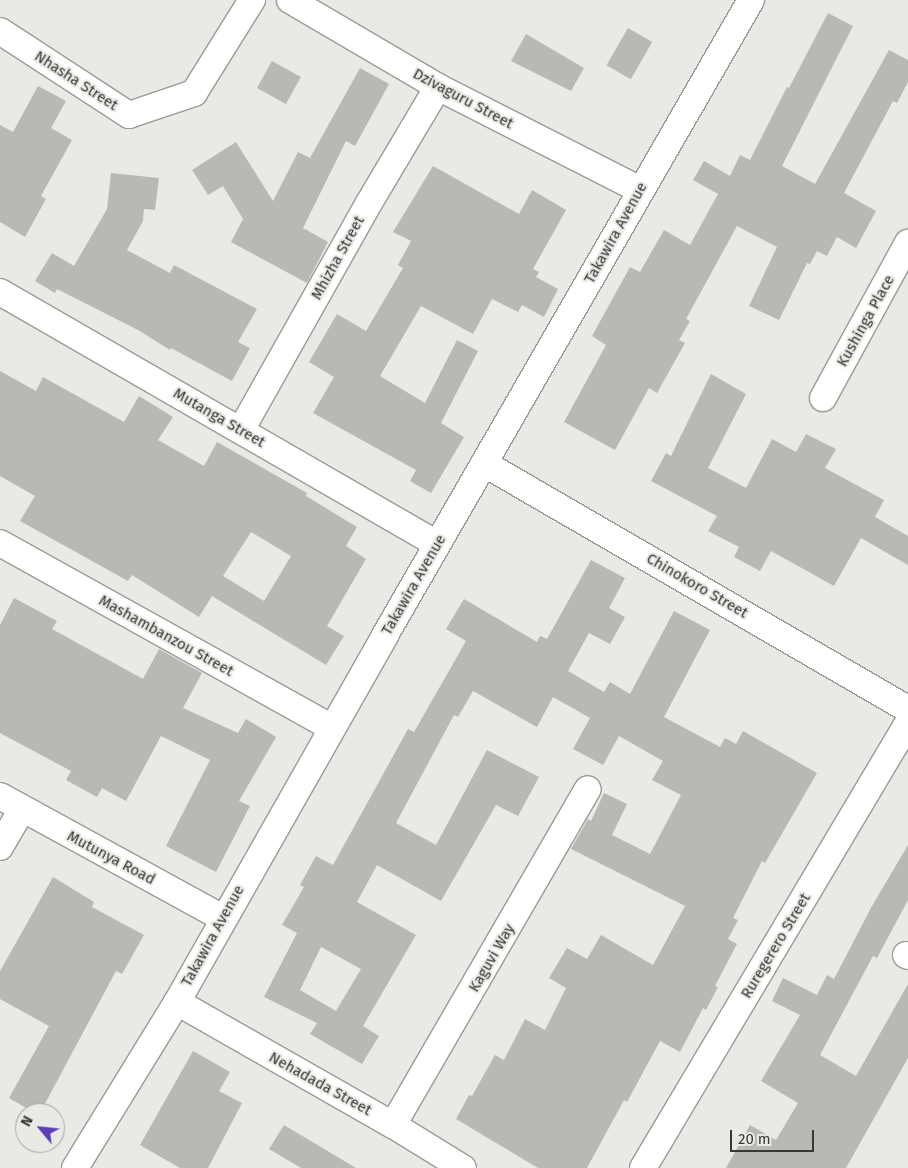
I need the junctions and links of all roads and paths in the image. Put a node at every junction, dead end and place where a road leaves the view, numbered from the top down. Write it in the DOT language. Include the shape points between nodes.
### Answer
graph roads {
  1 [pos="252,0"];
  2 [pos="290,0"];
  3 [pos="751,0"];
  4 [pos="0,31"];
  5 [pos="438,87"];
  6 [pos="640,190"];
  7 [pos="908,243"];
  8 [pos="0,292"];
  9 [pos="823,398"];
  10 [pos="241,430"];
  11 [pos="485,464"];
  12 [pos="0,542"];
  13 [pos="438,544"];
  14 [pos="908,709"];
  15 [pos="908,722"];
  16 [pos="332,728"];
  17 [pos="588,789"];
  18 [pos="11,803"];
  19 [pos="0,847"];
  20 [pos="223,918"];
  21 [pos="177,1002"];
  22 [pos="393,1125"];
  23 [pos="75,1168"];
  24 [pos="463,1168"];
  25 [pos="643,1168"];
  1 -- 4 [label="street, Nhasha Street" via="194,92 129,115"];
  2 -- 5 [label="street, Dzivaguru Street"];
  3 -- 6 [label="street, Takawira Avenue"];
  5 -- 6 [label="street, Dzivaguru Street"];
  5 -- 10 [label="street, Mhizha Street"];
  6 -- 11 [label="street, Takawira Avenue"];
  7 -- 9 [label="street, Kushinga Place"];
  8 -- 10 [label="street, Mutanga Street"];
  10 -- 13 [label="street, Mutanga Street"];
  11 -- 13 [label="street, Takawira Avenue"];
  11 -- 14 [label="street, Chinokoro Street"];
  12 -- 16 [label="street, Mashambanzou Street"];
  13 -- 16 [label="street, Takawira Avenue"];
  15 -- 25 [label="street, Ruregerero Street"];
  16 -- 20 [label="street, Takawira Avenue"];
  17 -- 22 [label="street, Kaguvi Way"];
  18 -- 19 [label="street"];
  18 -- 20 [label="street, Mutunya Road"];
  20 -- 21 [label="street, Takawira Avenue"];
  21 -- 22 [label="street, Nehadada Street"];
  21 -- 23 [label="street, Takawira Avenue"];
  22 -- 24 [label="street, Nehadada Street"];
}
